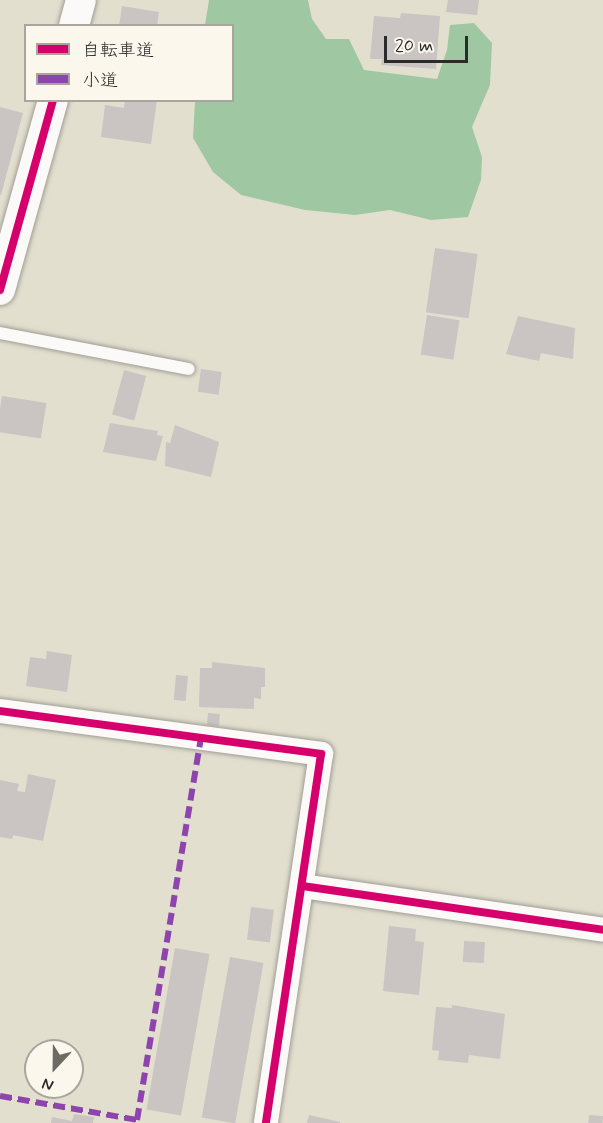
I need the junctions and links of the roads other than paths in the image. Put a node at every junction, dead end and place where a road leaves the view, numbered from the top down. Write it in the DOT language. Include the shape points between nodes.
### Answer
graph roads {
  1 [pos="81,0"];
  2 [pos="75,24"];
  3 [pos="52,102"];
  4 [pos="0,290"];
  5 [pos="0,333"];
  6 [pos="189,369"];
  7 [pos="0,711"];
  8 [pos="303,886"];
  9 [pos="603,930"];
  10 [pos="266,1123"];
  1 -- 2 [label="street"];
  3 -- 4 [label="street"];
  5 -- 6 [label="lane"];
  7 -- 8 [label="street" via="321,754"];
  8 -- 9 [label="street"];
  8 -- 10 [label="street"];
}
